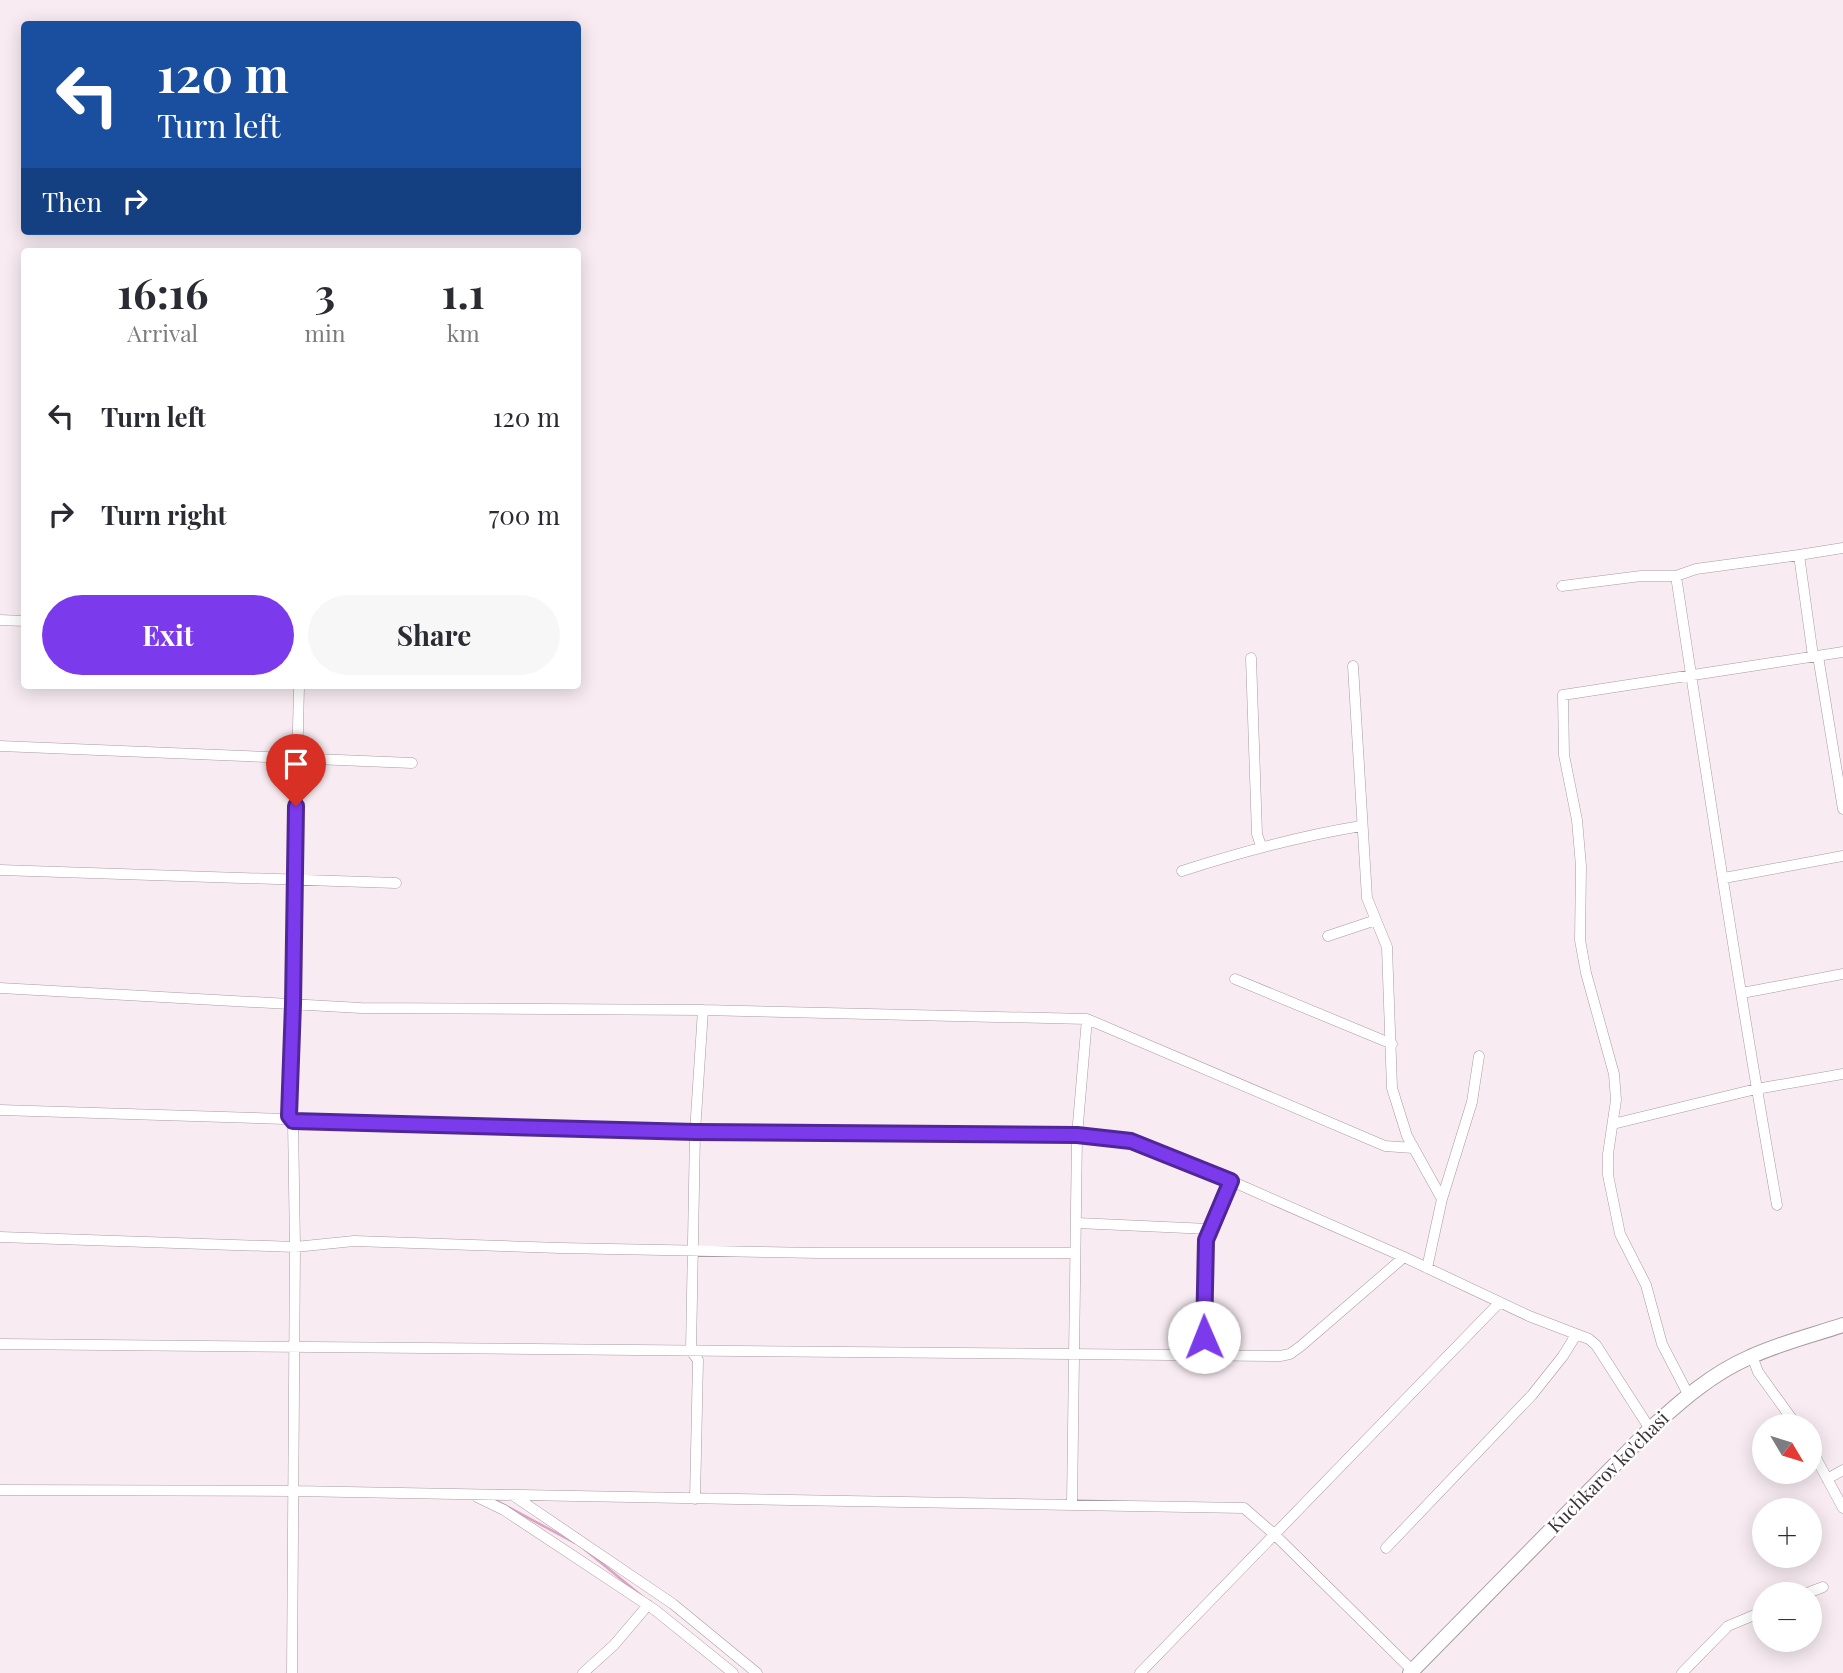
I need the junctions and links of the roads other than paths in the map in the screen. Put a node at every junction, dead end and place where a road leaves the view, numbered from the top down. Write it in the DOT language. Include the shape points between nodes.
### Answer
graph roads {
  1 [pos="1843,548"];
  2 [pos="1799,555"];
  3 [pos="1676,576"];
  4 [pos="1562,586"];
  5 [pos="0,620"];
  6 [pos="21,621"];
  7 [pos="1843,652"];
  8 [pos="1815,656"];
  9 [pos="1251,658"];
  10 [pos="1353,666"];
  11 [pos="1691,674"];
  12 [pos="299,689"];
  13 [pos="0,746"];
  14 [pos="297,758"];
  15 [pos="412,763"];
  16 [pos="1843,809"];
  17 [pos="1361,826"];
  18 [pos="1261,846"];
  19 [pos="1843,856"];
  20 [pos="0,870"];
  21 [pos="1182,870"];
  22 [pos="1724,878"];
  23 [pos="293,879"];
  24 [pos="396,883"];
  25 [pos="1376,920"];
  26 [pos="1328,936"];
  27 [pos="1843,974"];
  28 [pos="1235,979"];
  29 [pos="0,988"];
  30 [pos="1742,993"];
  31 [pos="293,1004"];
  32 [pos="703,1010"];
  33 [pos="1087,1019"];
  34 [pos="1392,1044"];
  35 [pos="1479,1055"];
  36 [pos="1843,1074"];
  37 [pos="1756,1089"];
  38 [pos="0,1110"];
  39 [pos="293,1121"];
  40 [pos="1613,1124"];
  41 [pos="695,1132"];
  42 [pos="1077,1135"];
  43 [pos="1413,1148"];
  44 [pos="1231,1181"];
  45 [pos="1442,1199"];
  46 [pos="1777,1205"];
  47 [pos="1077,1223"];
  48 [pos="1209,1229"];
  49 [pos="0,1237"];
  50 [pos="295,1247"];
  51 [pos="693,1251"];
  52 [pos="1075,1253"];
  53 [pos="1404,1257"];
  54 [pos="1427,1268"];
  55 [pos="1499,1303"];
  56 [pos="1843,1325"];
  57 [pos="1576,1335"];
  58 [pos="0,1344"];
  59 [pos="294,1347"];
  60 [pos="691,1351"];
  61 [pos="1075,1354"];
  62 [pos="1205,1356"];
  63 [pos="1752,1356"];
  64 [pos="1688,1394"];
  65 [pos="1788,1414"];
  66 [pos="1650,1429"];
  67 [pos="1822,1470"];
  68 [pos="1843,1470"];
  69 [pos="1827,1479"];
  70 [pos="0,1490"];
  71 [pos="293,1492"];
  72 [pos="472,1495"];
  73 [pos="513,1495"];
  74 [pos="695,1499"];
  75 [pos="1072,1505"];
  76 [pos="1843,1508"];
  77 [pos="1274,1534"];
  78 [pos="1386,1548"];
  79 [pos="648,1605"];
  80 [pos="1752,1616"];
  81 [pos="1413,1672"];
  82 [pos="292,1673"];
  83 [pos="583,1673"];
  84 [pos="733,1673"];
  85 [pos="757,1673"];
  86 [pos="1140,1673"];
  87 [pos="1682,1673"];
  1 -- 2 [label="street"];
  2 -- 3 [label="street" via="1696,569"];
  2 -- 8 [label="street"];
  3 -- 4 [label="street"];
  3 -- 11 [label="street"];
  5 -- 6 [label="street"];
  7 -- 8 [label="street"];
  8 -- 11 [label="street"];
  8 -- 16 [label="street"];
  9 -- 18 [label="street"];
  10 -- 17 [label="street"];
  11 -- 22 [label="street"];
  11 -- 40 [label="street" via="1563,695 1564,755 1581,866 1580,940 1614,1073"];
  12 -- 14 [label="street"];
  13 -- 14 [label="street"];
  14 -- 15 [label="street"];
  14 -- 23 [label="street"];
  17 -- 18 [label="street"];
  17 -- 25 [label="street" via="1367,898"];
  18 -- 21 [label="street"];
  19 -- 22 [label="street"];
  20 -- 23 [label="street"];
  22 -- 30 [label="street"];
  23 -- 24 [label="street"];
  23 -- 31 [label="street"];
  25 -- 26 [label="street"];
  25 -- 34 [label="street" via="1387,947"];
  27 -- 30 [label="street"];
  28 -- 34 [label="street"];
  29 -- 31 [label="street"];
  30 -- 37 [label="street"];
  31 -- 32 [label="street"];
  31 -- 39 [label="street" via="289,1116"];
  32 -- 33 [label="street"];
  32 -- 41 [label="street"];
  33 -- 42 [label="street"];
  33 -- 43 [label="street" via="1385,1146"];
  34 -- 43 [label="street" via="1392,1088"];
  35 -- 45 [label="street" via="1472,1102"];
  36 -- 37 [label="street"];
  37 -- 40 [label="street"];
  37 -- 46 [label="street"];
  38 -- 39 [label="street"];
  39 -- 41 [label="street"];
  39 -- 50 [label="street"];
  40 -- 64 [label="street" via="1608,1175 1620,1234 1646,1285 1661,1344"];
  41 -- 42 [label="street"];
  41 -- 51 [label="street"];
  42 -- 44 [label="street" via="1131,1141"];
  42 -- 47 [label="street"];
  43 -- 45 [label="street"];
  44 -- 48 [label="street"];
  44 -- 53 [label="street"];
  45 -- 54 [label="street"];
  47 -- 48 [label="street"];
  47 -- 52 [label="street"];
  48 -- 62 [label="street" via="1204,1269"];
  49 -- 50 [label="street"];
  50 -- 51 [label="street" via="354,1241"];
  50 -- 59 [label="street"];
  51 -- 52 [label="street"];
  51 -- 60 [label="street"];
  52 -- 61 [label="street"];
  53 -- 54 [label="street"];
  53 -- 62 [label="street" via="1290,1354"];
  54 -- 55 [label="street"];
  55 -- 57 [label="street"];
  55 -- 77 [label="street"];
  56 -- 63 [label="main road, Kuchkarov ko'chasi"];
  57 -- 66 [label="street" via="1596,1345"];
  57 -- 78 [label="street" via="1549,1376"];
  58 -- 59 [label="street"];
  59 -- 60 [label="street"];
  59 -- 71 [label="street"];
  60 -- 61 [label="street"];
  60 -- 74 [label="street" via="698,1360"];
  61 -- 62 [label="street"];
  61 -- 75 [label="street"];
  63 -- 64 [label="main road, Kuchkarov ko'chasi"];
  63 -- 65 [label="street"];
  64 -- 66 [label="main road, Kuchkarov ko'chasi"];
  66 -- 81 [label="main road, Kuchkarov ko'chasi"];
  67 -- 69 [label="street"];
  68 -- 69 [label="street"];
  69 -- 76 [label="street"];
  70 -- 71 [label="street"];
  71 -- 72 [label="street"];
  71 -- 82 [label="street"];
  72 -- 73 [label="street"];
  72 -- 79 [label="street" via="503,1510"];
  73 -- 74 [label="street"];
  73 -- 85 [label="street" via="673,1604"];
  74 -- 75 [label="street"];
  75 -- 77 [label="street" via="1244,1508"];
  77 -- 81 [label="street"];
  77 -- 86 [label="street"];
  79 -- 83 [label="street"];
  79 -- 84 [label="street"];
  80 -- 87 [label="street" via="1728,1626"];
}
